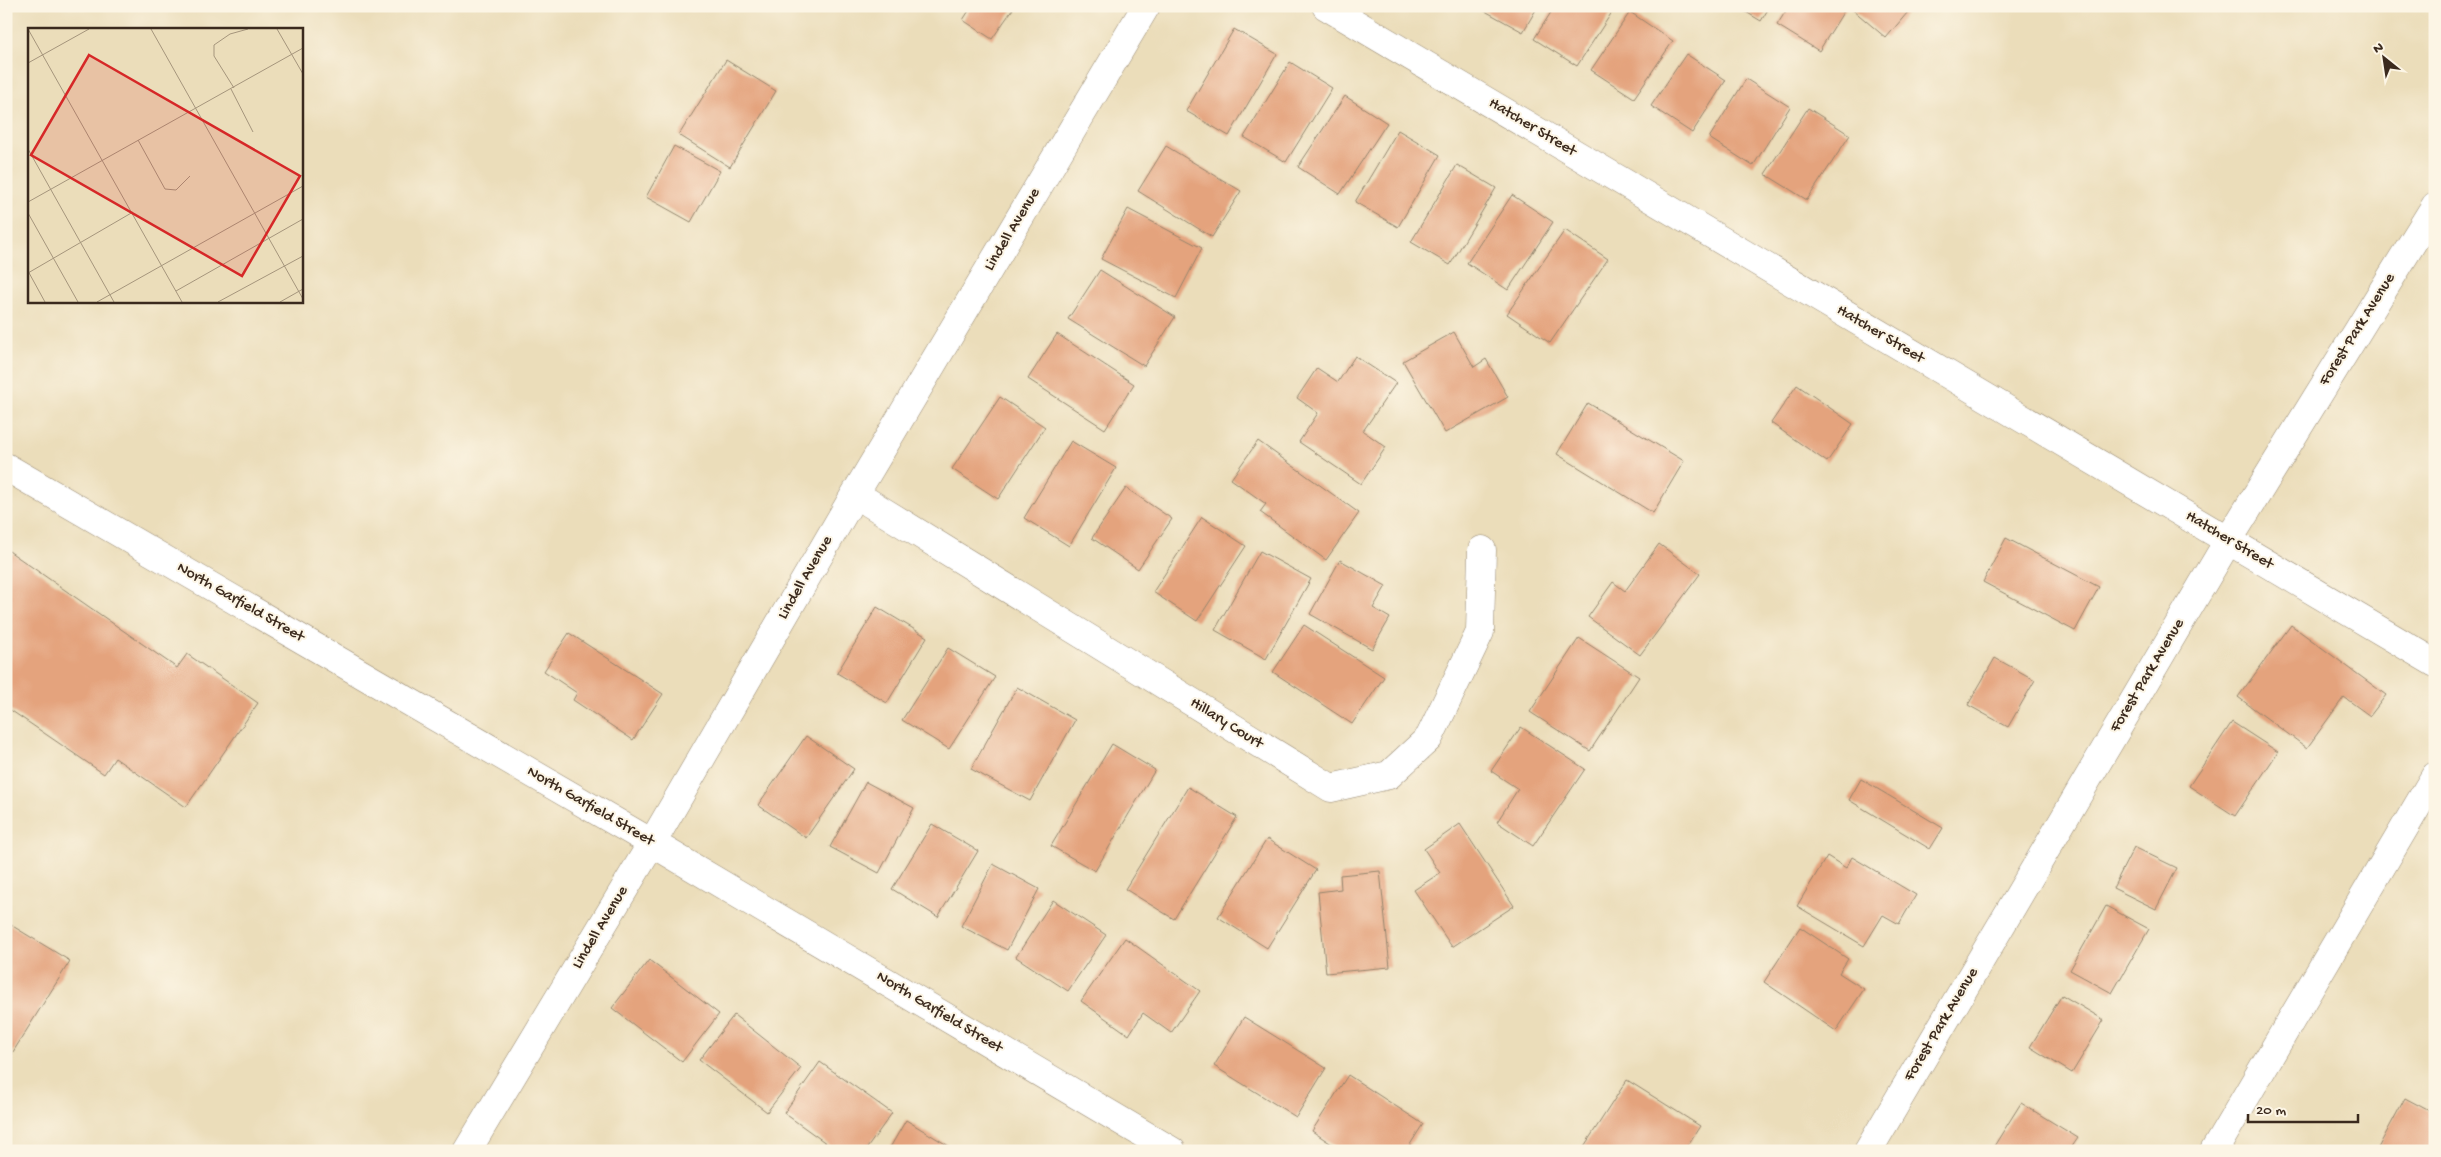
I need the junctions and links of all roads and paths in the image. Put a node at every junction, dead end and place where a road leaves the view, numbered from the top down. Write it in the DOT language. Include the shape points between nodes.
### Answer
graph roads {
  1 [pos="1146,6"];
  2 [pos="1326,6"];
  3 [pos="2435,206"];
  4 [pos="6,467"];
  5 [pos="855,494"];
  6 [pos="2228,541"];
  7 [pos="1482,550"];
  8 [pos="2435,663"];
  9 [pos="2435,776"];
  10 [pos="652,843"];
  11 [pos="1169,1150"];
  12 [pos="467,1151"];
  13 [pos="1868,1151"];
  14 [pos="2214,1151"];
  1 -- 5 [label="street, Lindell Avenue"];
  2 -- 6 [label="street, Hatcher Street"];
  3 -- 6 [label="street, Forest Park Avenue"];
  4 -- 10 [label="street, North Garfield Street"];
  5 -- 7 [label="street, Hillary Court" via="1331,788 1389,775 1429,738 1480,632"];
  5 -- 10 [label="street, Lindell Avenue"];
  6 -- 8 [label="street, Hatcher Street"];
  6 -- 13 [label="street, Forest Park Avenue"];
  9 -- 14 [label="street"];
  10 -- 11 [label="street, North Garfield Street"];
  10 -- 12 [label="street, Lindell Avenue"];
}
